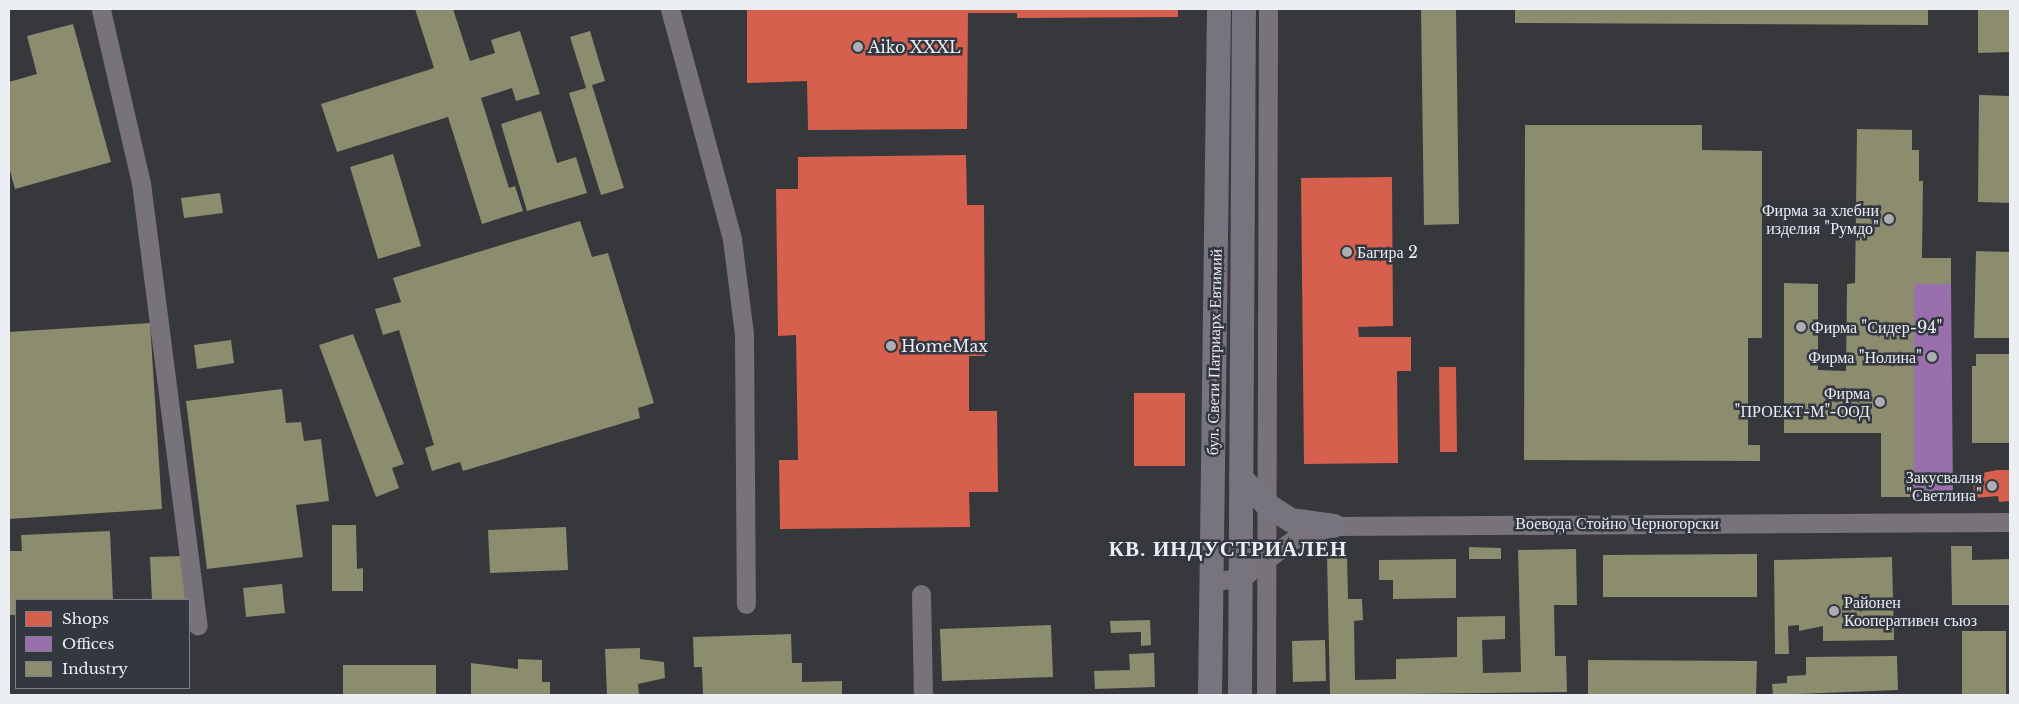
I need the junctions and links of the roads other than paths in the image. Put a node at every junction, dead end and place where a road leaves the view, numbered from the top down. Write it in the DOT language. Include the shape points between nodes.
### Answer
graph roads {
  1 [pos="670,9"];
  2 [pos="1219,9"];
  3 [pos="1244,9"];
  4 [pos="1268,9"];
  5 [pos="102,10"];
  6 [pos="1241,478"];
  7 [pos="1266,504"];
  8 [pos="2010,522"];
  9 [pos="1334,526"];
  10 [pos="1266,562"];
  11 [pos="1240,578"];
  12 [pos="1209,581"];
  13 [pos="921,594"];
  14 [pos="746,604"];
  15 [pos="198,625"];
  16 [pos="923,695"];
  17 [pos="1210,695"];
  18 [pos="1240,695"];
  19 [pos="1266,695"];
  1 -- 14 [label="street" via="732,239 744,334"];
  2 -- 12 [label="main road, бул. Свети Патриарх Евтимий"];
  3 -- 6 [label="main road, бул. Свети Патриарх Евтимий"];
  4 -- 7 [label="street"];
  5 -- 15 [label="street" via="142,183"];
  6 -- 7 [label="main road"];
  6 -- 11 [label="main road, бул. Свети Патриарх Евтимий"];
  7 -- 9 [label="main road" via="1292,520"];
  7 -- 10 [label="street"];
  8 -- 9 [label="street, Воевода Стойно Черногорски"];
  9 -- 10 [label="street, Воевода Стойно Черногорски" via="1294,538"];
  10 -- 11 [label="street, Воевода Стойно Черногорски"];
  10 -- 19 [label="street"];
  11 -- 12 [label="street"];
  11 -- 18 [label="main road, бул. Свети Патриарх Евтимий"];
  12 -- 17 [label="main road, бул. Свети Патриарх Евтимий"];
  13 -- 16 [label="street"];
}
